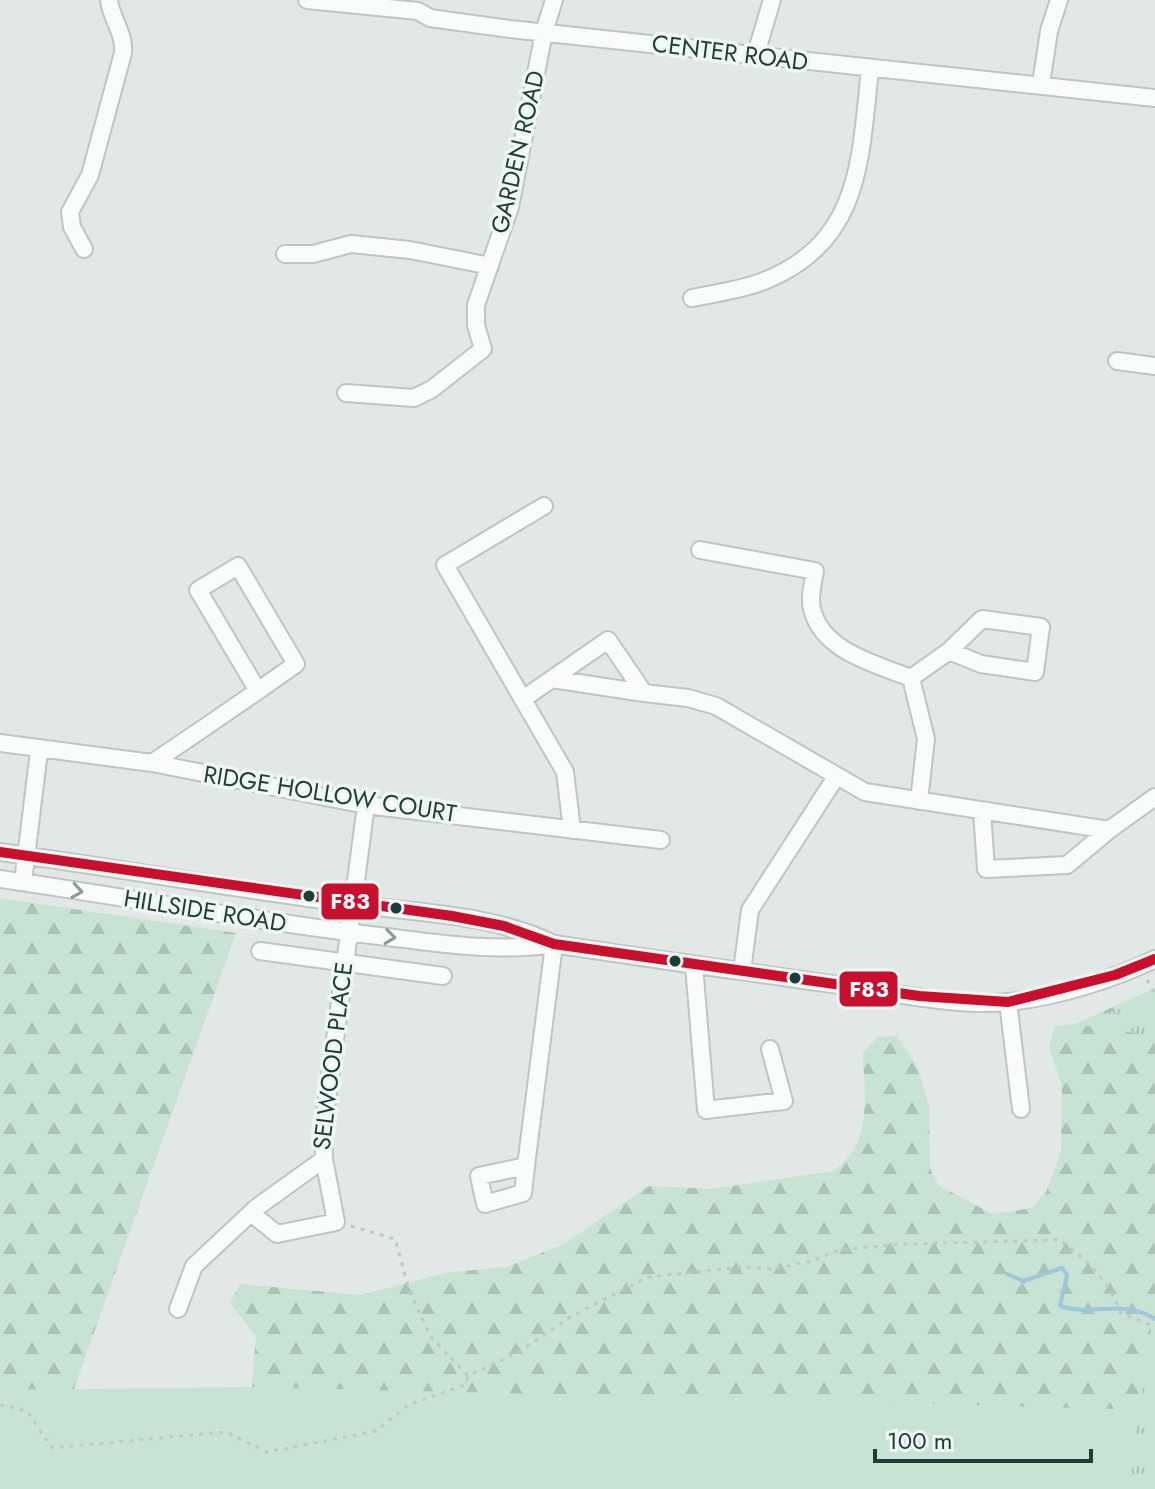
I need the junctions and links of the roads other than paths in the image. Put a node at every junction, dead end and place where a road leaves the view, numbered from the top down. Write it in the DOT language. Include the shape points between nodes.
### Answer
graph roads {
  1 [pos="109,0"];
  2 [pos="307,0"];
  3 [pos="554,0"];
  4 [pos="772,0"];
  5 [pos="1059,0"];
  6 [pos="544,32"];
  7 [pos="755,57"];
  8 [pos="870,69"];
  9 [pos="1041,84"];
  10 [pos="1155,98"];
  11 [pos="84,249"];
  12 [pos="285,254"];
  13 [pos="490,266"];
  14 [pos="692,298"];
  15 [pos="1117,361"];
  16 [pos="1155,366"];
  17 [pos="346,393"];
  18 [pos="544,506"];
  19 [pos="700,550"];
  20 [pos="949,651"];
  21 [pos="911,678"];
  22 [pos="552,679"];
  23 [pos="258,691"];
  24 [pos="644,693"];
  25 [pos="523,699"];
  26 [pos="0,743"];
  27 [pos="39,751"];
  28 [pos="152,763"];
  29 [pos="836,777"];
  30 [pos="1155,797"];
  31 [pos="919,801"];
  32 [pos="366,805"];
  33 [pos="982,811"];
  34 [pos="572,830"];
  35 [pos="1109,830"];
  36 [pos="661,840"];
  37 [pos="0,852"];
  38 [pos="26,856"];
  39 [pos="0,879"];
  40 [pos="23,882"];
  41 [pos="352,904"];
  42 [pos="348,932"];
  43 [pos="554,944"];
  44 [pos="260,951"];
  45 [pos="1155,959"];
  46 [pos="344,962"];
  47 [pos="694,965"];
  48 [pos="742,971"];
  49 [pos="443,976"];
  50 [pos="1008,1002"];
  51 [pos="770,1049"];
  52 [pos="1021,1109"];
  53 [pos="324,1159"];
  54 [pos="526,1166"];
  55 [pos="251,1213"];
  56 [pos="178,1309"];
  1 -- 11 [label="street" via="123,53 90,175 70,212"];
  2 -- 6 [label="street, CENTER ROAD"];
  3 -- 6 [label="street, GARDEN ROAD"];
  4 -- 7 [label="street"];
  5 -- 9 [label="street"];
  6 -- 7 [label="street, CENTER ROAD"];
  6 -- 13 [label="street, GARDEN ROAD" via="510,207"];
  7 -- 8 [label="street, CENTER ROAD"];
  8 -- 9 [label="street, CENTER ROAD"];
  8 -- 14 [label="street" via="855,188 829,235 805,259 762,282"];
  9 -- 10 [label="street, CENTER ROAD"];
  12 -- 13 [label="street" via="313,254 351,244"];
  13 -- 17 [label="street, GARDEN ROAD" via="476,305 483,349 414,398"];
  15 -- 16 [label="street"];
  18 -- 25 [label="street" via="445,565"];
  19 -- 21 [label="street" via="815,571 811,606 822,635"];
  20 -- 20 [label="street" via="982,619 1041,627 1035,672 981,664"];
  20 -- 21 [label="street"];
  21 -- 31 [label="street" via="926,739"];
  22 -- 24 [label="street"];
  22 -- 24 [label="street" via="608,640"];
  22 -- 25 [label="street"];
  23 -- 23 [label="street" via="296,664 238,566 198,590"];
  23 -- 28 [label="street"];
  24 -- 29 [label="street" via="716,706"];
  25 -- 34 [label="street" via="565,772"];
  26 -- 27 [label="street, RIDGE HOLLOW COURT"];
  27 -- 28 [label="street, RIDGE HOLLOW COURT"];
  27 -- 38 [label="street"];
  28 -- 32 [label="street, RIDGE HOLLOW COURT"];
  29 -- 31 [label="street" via="865,792"];
  29 -- 48 [label="street" via="750,910"];
  30 -- 35 [label="street"];
  31 -- 33 [label="street"];
  32 -- 34 [label="street, RIDGE HOLLOW COURT"];
  32 -- 41 [label="street, SELWOOD PLACE"];
  33 -- 35 [label="street"];
  33 -- 35 [label="street" via="986,869 1067,865"];
  34 -- 36 [label="street, RIDGE HOLLOW COURT"];
  37 -- 38 [label="street, HILLSIDE ROAD"];
  38 -- 40 [label="street"];
  38 -- 41 [label="street, HILLSIDE ROAD"];
  39 -- 40 [label="street, HILLSIDE ROAD"];
  40 -- 42 [label="street, HILLSIDE ROAD, one-way"];
  41 -- 42 [label="street, SELWOOD PLACE"];
  41 -- 43 [label="street, HILLSIDE ROAD" via="474,918"];
  42 -- 43 [label="street, HILLSIDE ROAD, one-way" via="464,946 525,949"];
  42 -- 46 [label="street, SELWOOD PLACE"];
  43 -- 47 [label="street, HILLSIDE ROAD"];
  43 -- 54 [label="street"];
  44 -- 46 [label="street"];
  45 -- 50 [label="street, HILLSIDE ROAD" via="1115,975"];
  46 -- 49 [label="street"];
  46 -- 53 [label="street, SELWOOD PLACE"];
  47 -- 48 [label="street, HILLSIDE ROAD"];
  47 -- 51 [label="street" via="706,1110 784,1101"];
  48 -- 50 [label="street, HILLSIDE ROAD" via="919,996"];
  50 -- 52 [label="street"];
  53 -- 55 [label="street, SELWOOD PLACE"];
  53 -- 55 [label="street" via="336,1222 277,1234"];
  54 -- 54 [label="street" via="523,1193 485,1204 479,1176"];
  55 -- 56 [label="street, SELWOOD PLACE" via="194,1266"];
}
